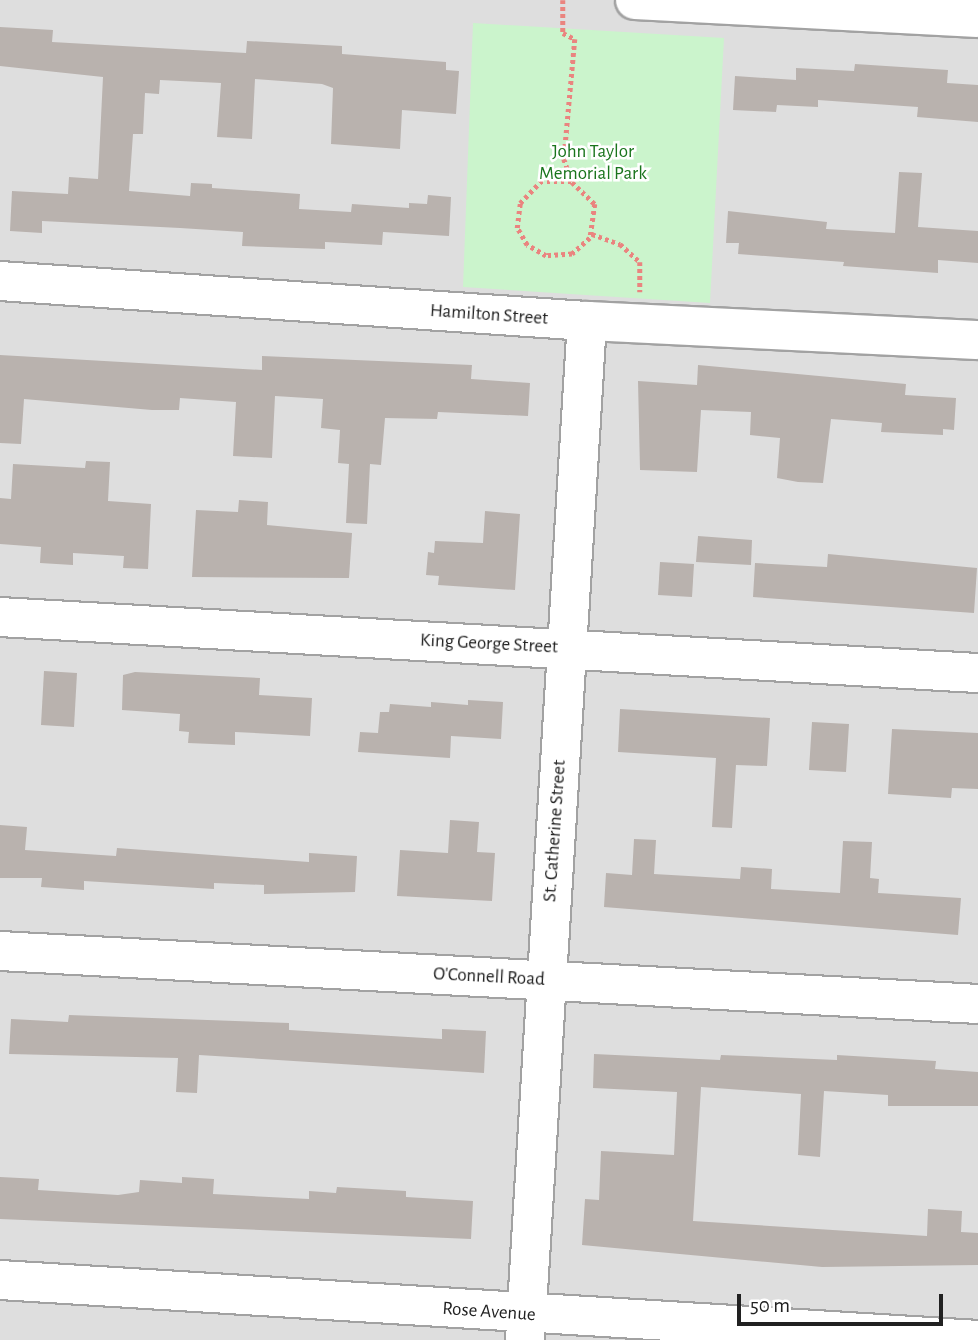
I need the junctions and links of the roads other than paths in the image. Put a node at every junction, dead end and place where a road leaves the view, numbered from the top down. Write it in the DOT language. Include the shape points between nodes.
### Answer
graph roads {
  1 [pos="635,0"];
  2 [pos="978,18"];
  3 [pos="0,281"];
  4 [pos="587,321"];
  5 [pos="978,340"];
  6 [pos="0,617"];
  7 [pos="567,649"];
  8 [pos="978,673"];
  9 [pos="0,951"];
  10 [pos="544,980"];
  11 [pos="978,1004"];
  12 [pos="0,1280"];
  13 [pos="526,1327"];
  14 [pos="978,1340"];
  1 -- 2 [label="street"];
  3 -- 4 [label="street, Hamilton Street"];
  4 -- 5 [label="street, Hamilton Street"];
  4 -- 7 [label="street, St. Catherine Street"];
  6 -- 7 [label="street, King George Street"];
  7 -- 8 [label="street, King George Street"];
  7 -- 10 [label="street, St. Catherine Street"];
  9 -- 10 [label="street, O'Connell Road"];
  10 -- 11 [label="street, O'Connell Road"];
  10 -- 13 [label="street, St. Catherine Street"];
  12 -- 13 [label="street, Rose Avenue"];
  13 -- 14 [label="street, Rose Avenue"];
}
